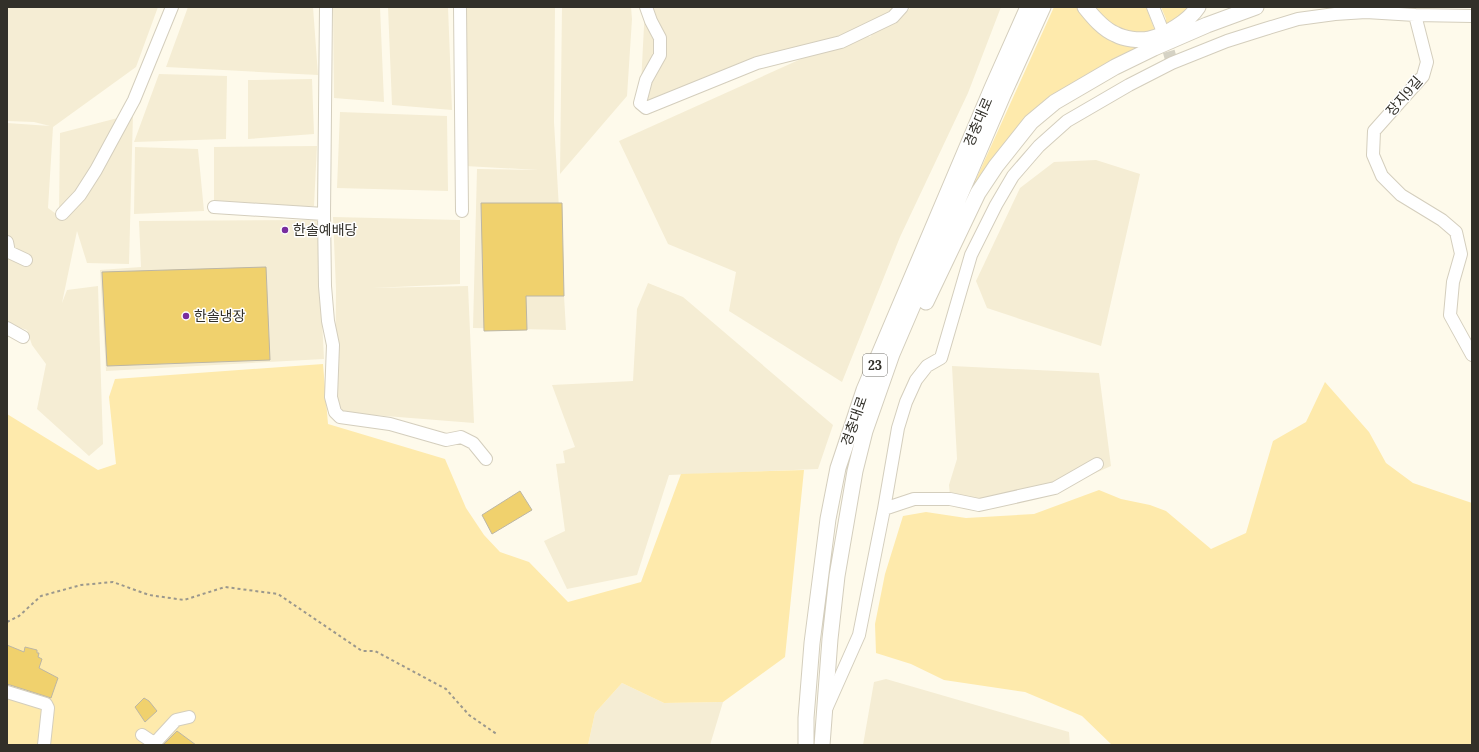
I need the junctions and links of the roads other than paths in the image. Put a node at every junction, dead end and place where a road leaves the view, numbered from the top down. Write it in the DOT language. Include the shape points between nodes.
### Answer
graph roads {
  1 [pos="172,7"];
  2 [pos="326,7"];
  3 [pos="460,7"];
  4 [pos="646,7"];
  5 [pos="902,7"];
  6 [pos="1019,7"];
  7 [pos="1028,7"];
  8 [pos="1043,7"];
  9 [pos="1085,7"];
  10 [pos="1153,7"];
  11 [pos="1198,7"];
  12 [pos="1256,7"];
  13 [pos="1415,15"];
  14 [pos="1472,16"];
  15 [pos="1162,27"];
  16 [pos="992,88"];
  17 [pos="214,207"];
  18 [pos="462,211"];
  19 [pos="62,214"];
  20 [pos="324,214"];
  21 [pos="7,242"];
  22 [pos="26,260"];
  23 [pos="7,328"];
  24 [pos="22,337"];
  25 [pos="1472,355"];
  26 [pos="865,431"];
  27 [pos="486,459"];
  28 [pos="1097,464"];
  29 [pos="884,509"];
  30 [pos="7,692"];
  31 [pos="824,714"];
  32 [pos="189,717"];
  33 [pos="142,735"];
  34 [pos="154,744"];
  35 [pos="44,745"];
  36 [pos="806,745"];
  37 [pos="822,745"];
  1 -- 19 [label="street" via="134,100 96,170 80,195"];
  2 -- 20 [label="street"];
  3 -- 18 [label="street"];
  4 -- 5 [label="street" via="660,38 660,54 646,80 640,104 646,108 757,63 841,42 893,17"];
  6 -- 16 [label="main road"];
  7 -- 16 [label="main road, 경충대로 / 23"];
  8 -- 26 [label="main road, 경충대로 / 23" via="892,354"];
  9 -- 11 [label="main road" via="1096,20 1115,34 1133,39 1149,39 1181,24"];
  10 -- 15 [label="street"];
  12 -- 26 [label="main road" via="1207,25 1115,67 1055,102 1031,122 978,193"];
  13 -- 14 [label="street"];
  13 -- 25 [label="street, 장지9길" via="1427,62 1423,76 1374,131 1373,155 1382,176 1401,195 1442,220 1456,232 1461,254 1453,282 1450,315"];
  13 -- 29 [label="street" via="1366,12 1298,19 1227,41 1172,63 1129,85 1067,120 1039,146 1013,176 996,205 971,255 941,358 927,366 916,380 906,402 898,428"];
  16 -- 36 [label="main road, 경충대로 / 23" via="864,390 838,468 828,519 812,636"];
  17 -- 20 [label="street"];
  20 -- 27 [label="street" via="325,286 333,345 331,398 335,412 340,417 390,424 446,440 461,437 473,443"];
  21 -- 22 [label="street" via="9,252"];
  23 -- 24 [label="street"];
  26 -- 31 [label="main road, 경충대로 / 23" via="854,471 837,576"];
  28 -- 29 [label="street" via="1055,488 979,505 950,499 914,499"];
  29 -- 31 [label="street" via="859,635"];
  30 -- 35 [label="street" via="46,704 48,708"];
  31 -- 37 [label="main road, 경충대로 / 23"];
  32 -- 34 [label="street" via="176,720"];
  33 -- 34 [label="street"];
}
